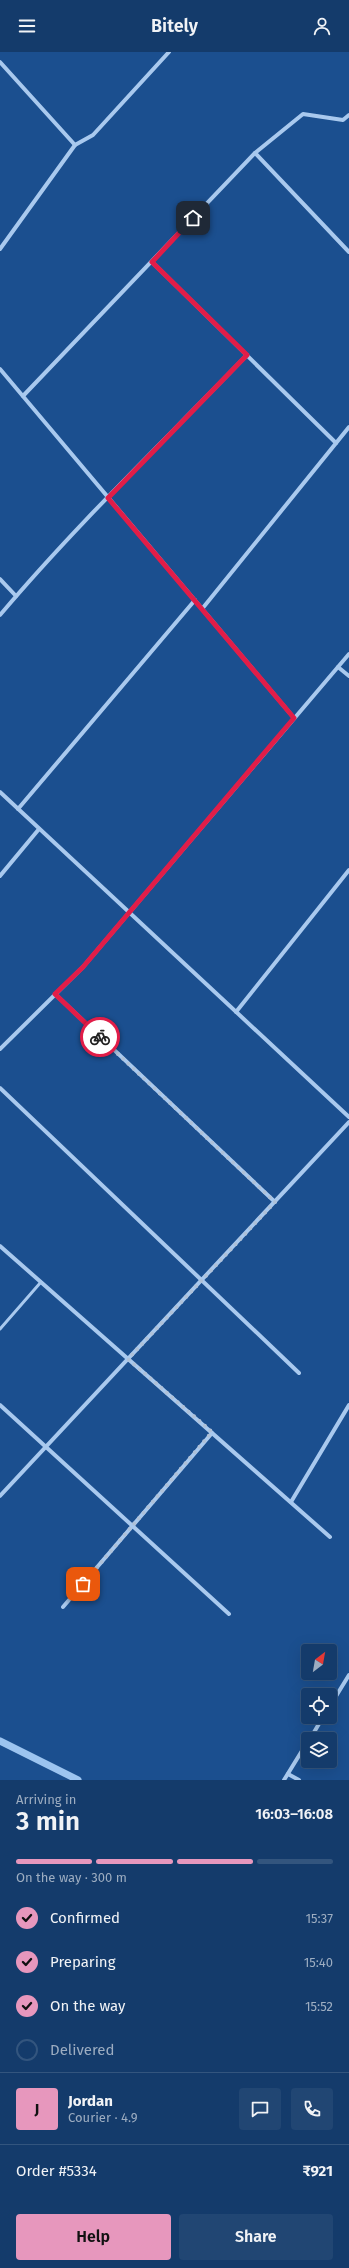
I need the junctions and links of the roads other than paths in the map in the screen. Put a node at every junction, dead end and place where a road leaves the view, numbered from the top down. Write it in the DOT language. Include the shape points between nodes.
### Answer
graph roads {
  1 [pos="169,52"];
  2 [pos="0,62"];
  3 [pos="349,115"];
  4 [pos="75,145"];
  5 [pos="255,153"];
  6 [pos="0,249"];
  7 [pos="349,252"];
  8 [pos="152,262"];
  9 [pos="247,355"];
  10 [pos="0,369"];
  11 [pos="23,396"];
  12 [pos="349,427"];
  13 [pos="336,443"];
  14 [pos="108,498"];
  15 [pos="0,579"];
  16 [pos="16,596"];
  17 [pos="195,600"];
  18 [pos="202,608"];
  19 [pos="0,616"];
  20 [pos="349,654"];
  21 [pos="338,667"];
  22 [pos="349,676"];
  23 [pos="294,718"];
  24 [pos="0,792"];
  25 [pos="18,809"];
  26 [pos="39,829"];
  27 [pos="349,870"];
  28 [pos="0,876"];
  29 [pos="129,913"];
  30 [pos="55,994"];
  31 [pos="236,1012"];
  32 [pos="0,1049"];
  33 [pos="0,1088"];
  34 [pos="349,1117"];
  35 [pos="349,1122"];
  36 [pos="275,1202"];
  37 [pos="0,1246"];
  38 [pos="201,1280"];
  39 [pos="41,1282"];
  40 [pos="0,1329"];
  41 [pos="128,1359"];
  42 [pos="299,1373"];
  43 [pos="0,1405"];
  44 [pos="349,1405"];
  45 [pos="212,1432"];
  46 [pos="46,1447"];
  47 [pos="0,1496"];
  48 [pos="291,1502"];
  49 [pos="132,1526"];
  50 [pos="330,1537"];
  51 [pos="63,1607"];
  52 [pos="229,1614"];
  53 [pos="349,1675"];
  54 [pos="337,1695"];
  55 [pos="301,1753"];
  56 [pos="288,1774"];
  57 [pos="284,1780"];
  58 [pos="299,1780"];
  1 -- 4 [label="street" via="93,135"];
  2 -- 4 [label="street"];
  3 -- 5 [label="street" via="343,120 303,114"];
  4 -- 6 [label="street"];
  5 -- 7 [label="street"];
  5 -- 8 [label="street"];
  8 -- 9 [label="street"];
  8 -- 11 [label="street"];
  9 -- 13 [label="street"];
  9 -- 14 [label="street"];
  10 -- 11 [label="street"];
  11 -- 14 [label="street"];
  12 -- 13 [label="street"];
  13 -- 18 [label="street"];
  14 -- 16 [label="street"];
  14 -- 17 [label="street"];
  15 -- 16 [label="street"];
  16 -- 19 [label="street"];
  17 -- 18 [label="street"];
  17 -- 25 [label="street"];
  18 -- 23 [label="street"];
  20 -- 21 [label="street"];
  21 -- 22 [label="street"];
  21 -- 23 [label="street"];
  23 -- 29 [label="street"];
  24 -- 25 [label="street"];
  25 -- 26 [label="street"];
  26 -- 28 [label="street"];
  26 -- 29 [label="street"];
  27 -- 31 [label="street"];
  29 -- 30 [label="street" via="83,967"];
  29 -- 31 [label="street"];
  30 -- 32 [label="street"];
  30 -- 36 [label="street"];
  31 -- 34 [label="street"];
  33 -- 38 [label="street"];
  35 -- 36 [label="street"];
  36 -- 38 [label="street"];
  37 -- 39 [label="street"];
  38 -- 41 [label="street"];
  38 -- 42 [label="street"];
  39 -- 40 [label="lane"];
  39 -- 41 [label="street"];
  41 -- 45 [label="street"];
  41 -- 46 [label="street"];
  43 -- 46 [label="street"];
  44 -- 48 [label="street"];
  45 -- 48 [label="street"];
  45 -- 49 [label="street"];
  46 -- 47 [label="street"];
  46 -- 49 [label="street"];
  48 -- 50 [label="street"];
  49 -- 51 [label="street"];
  49 -- 52 [label="street"];
  53 -- 54 [label="street"];
  55 -- 56 [label="street"];
  56 -- 57 [label="street"];
  56 -- 58 [label="street"];
}
